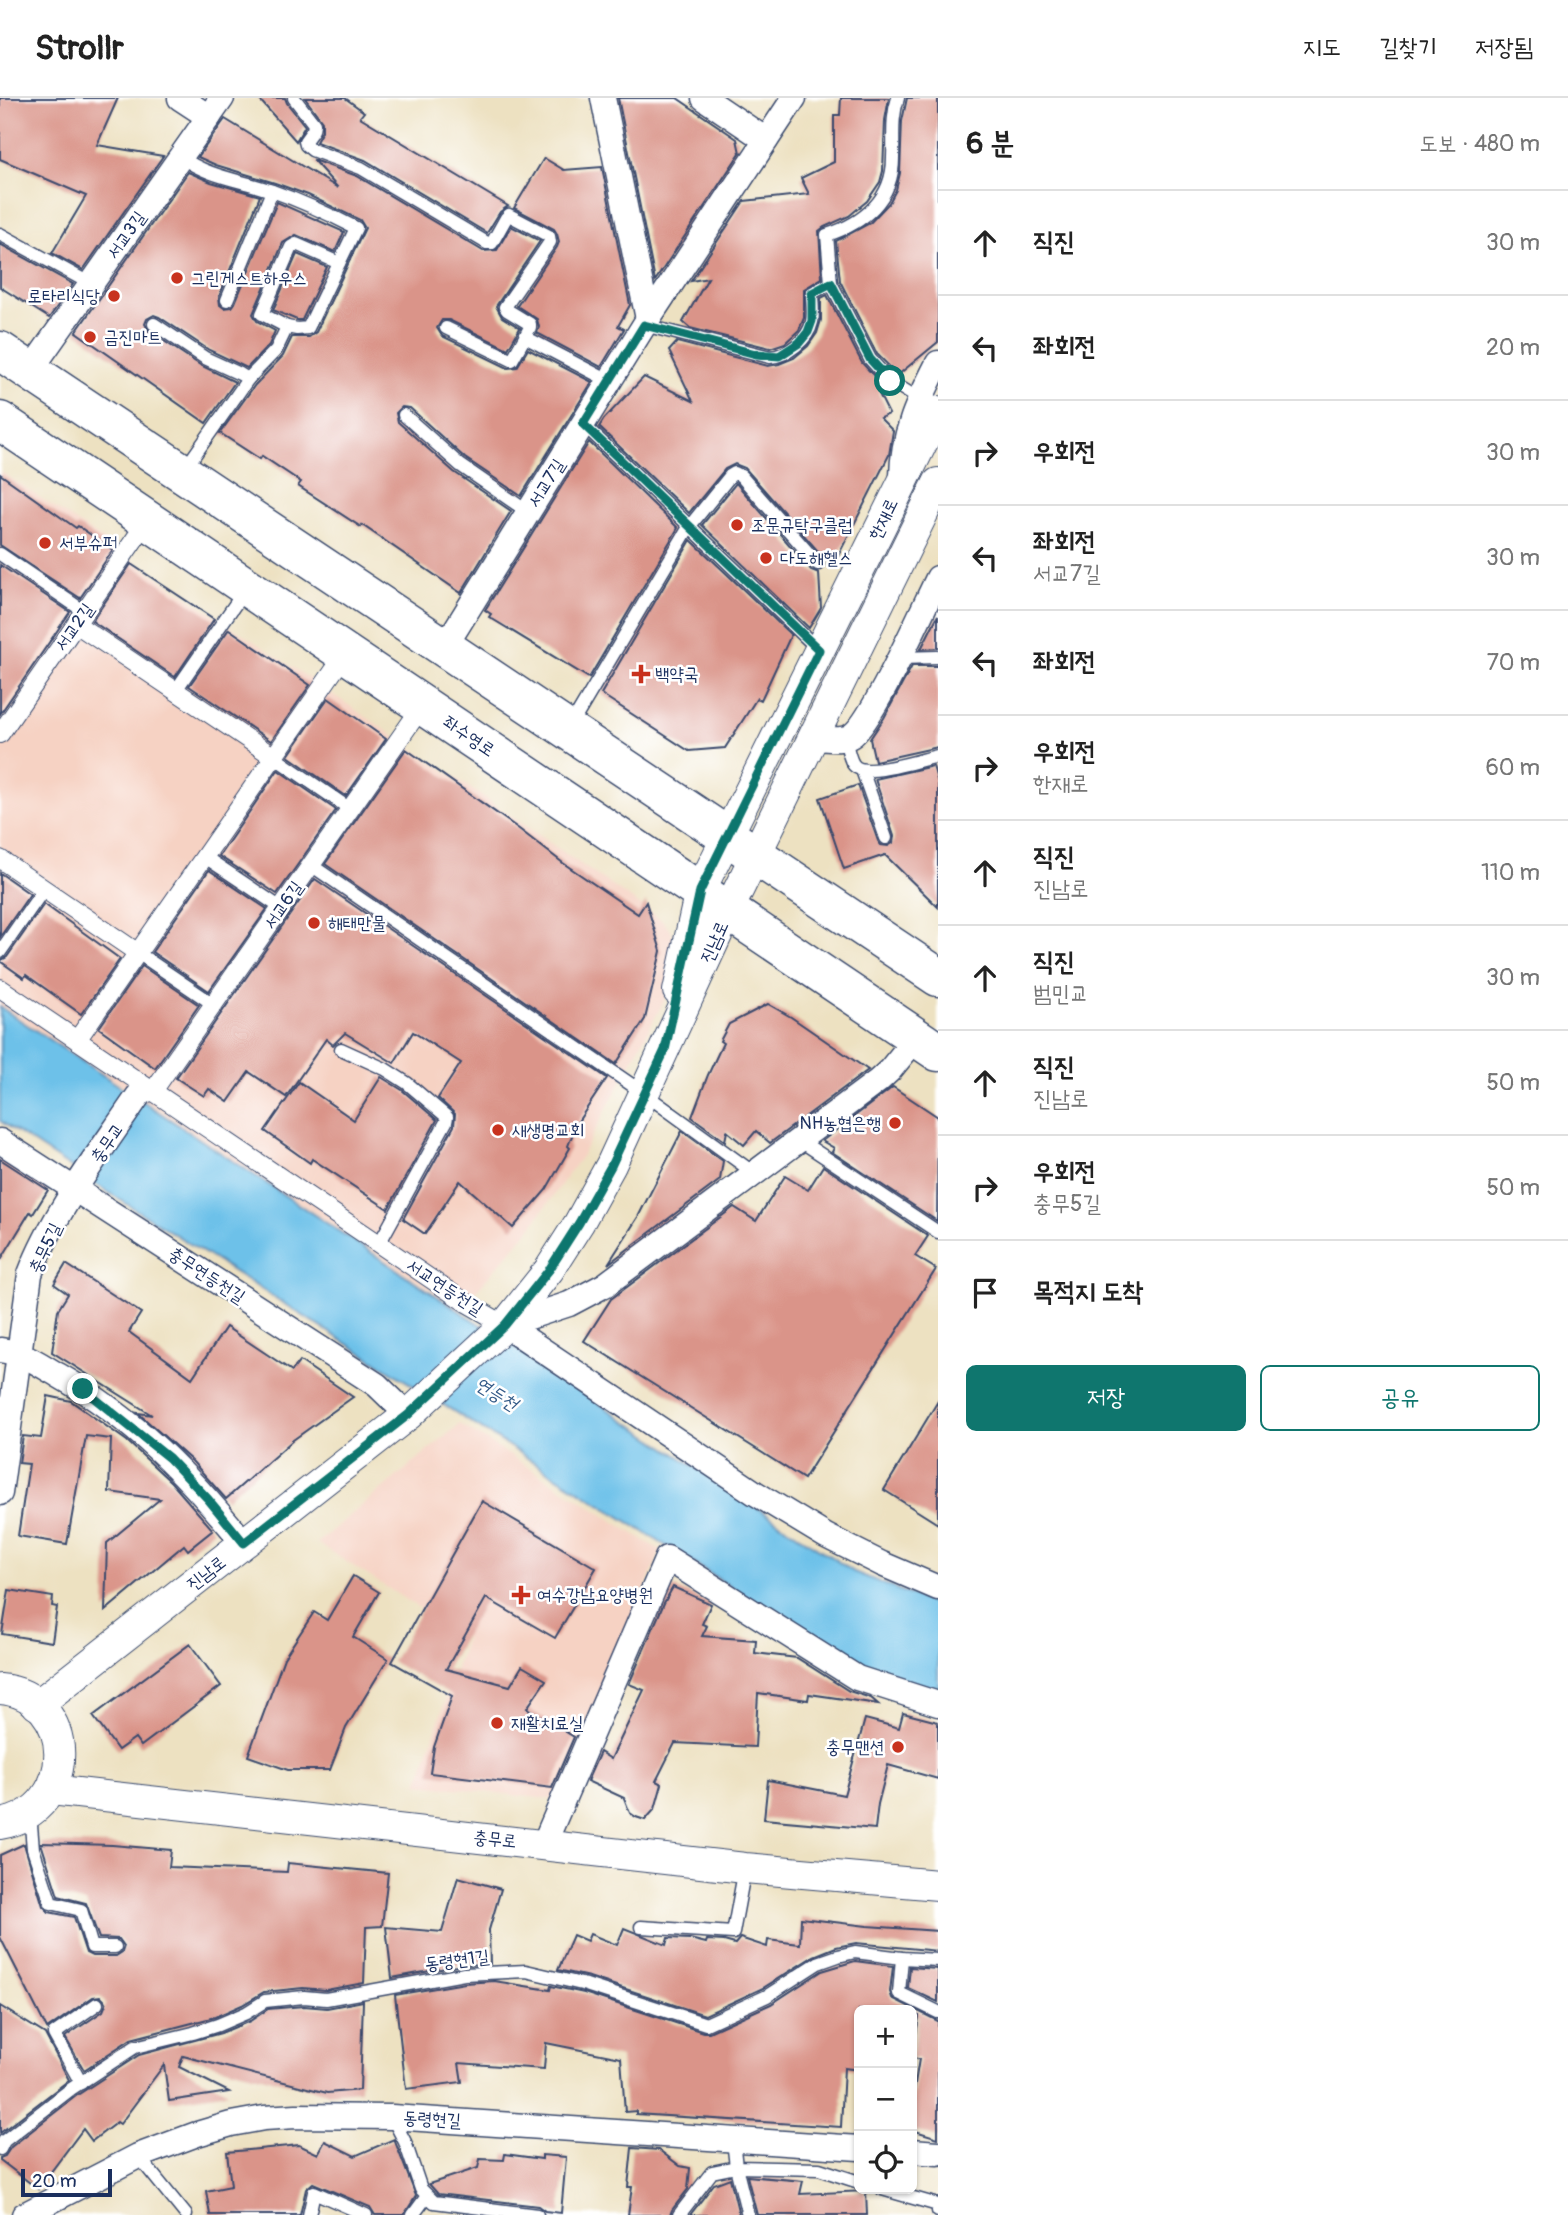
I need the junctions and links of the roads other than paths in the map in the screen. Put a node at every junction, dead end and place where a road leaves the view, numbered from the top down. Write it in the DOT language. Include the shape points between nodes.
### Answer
graph roads {
  1 [pos="180,98"];
  2 [pos="294,98"];
  3 [pos="603,98"];
  4 [pos="704,98"];
  5 [pos="794,98"];
  6 [pos="898,98"];
  7 [pos="215,108"];
  8 [pos="766,140"];
  9 [pos="181,157"];
  10 [pos="272,191"];
  11 [pos="0,234"];
  12 [pos="339,263"];
  13 [pos="831,283"];
  14 [pos="91,284"];
  15 [pos="227,300"];
  16 [pos="646,322"];
  17 [pos="155,324"];
  18 [pos="287,327"];
  19 [pos="446,328"];
  20 [pos="525,337"];
  21 [pos="15,361"];
  22 [pos="938,363"];
  23 [pos="248,379"];
  24 [pos="609,381"];
  25 [pos="929,405"];
  26 [pos="404,415"];
  27 [pos="1,423"];
  28 [pos="583,424"];
  29 [pos="183,473"];
  30 [pos="938,483"];
  31 [pos="528,512"];
  32 [pos="148,520"];
  33 [pos="689,527"];
  34 [pos="0,554"];
  35 [pos="818,564"];
  36 [pos="938,578"];
  37 [pos="247,587"];
  38 [pos="81,618"];
  39 [pos="444,648"];
  40 [pos="819,650"];
  41 [pos="346,653"];
  42 [pos="938,657"];
  43 [pos="899,658"];
  44 [pos="176,690"];
  45 [pos="514,694"];
  46 [pos="423,705"];
  47 [pos="568,730"];
  48 [pos="0,734"];
  49 [pos="813,738"];
  50 [pos="845,738"];
  51 [pos="482,745"];
  52 [pos="938,756"];
  53 [pos="274,757"];
  54 [pos="862,770"];
  55 [pos="350,809"];
  56 [pos="887,838"];
  57 [pos="742,846"];
  58 [pos="205,857"];
  59 [pos="0,859"];
  60 [pos="311,865"];
  61 [pos="44,889"];
  62 [pos="714,901"];
  63 [pos="281,908"];
  64 [pos="0,952"];
  65 [pos="138,953"];
  66 [pos="931,966"];
  67 [pos="0,988"];
  68 [pos="213,1004"];
  69 [pos="77,1040"];
  70 [pos="927,1045"];
  71 [pos="341,1049"];
  72 [pos="145,1094"];
  73 [pos="645,1094"];
  74 [pos="799,1140"];
  75 [pos="0,1142"];
  76 [pos="754,1173"];
  77 [pos="76,1190"];
  78 [pos="938,1232"];
  79 [pos="379,1244"];
  80 [pos="505,1325"];
  81 [pos="10,1351"];
  82 [pos="408,1415"];
  83 [pos="0,1493"];
  84 [pos="244,1543"];
  85 [pos="938,1588"];
  86 [pos="0,1689"];
  87 [pos="938,1704"];
  88 [pos="37,1705"];
  89 [pos="51,1790"];
  90 [pos="30,1813"];
  91 [pos="0,1824"];
  92 [pos="544,1844"];
  93 [pos="745,1868"];
  94 [pos="938,1885"];
  95 [pos="641,1927"];
  96 [pos="115,1947"];
  97 [pos="902,1958"];
  98 [pos="938,1960"];
  99 [pos="899,1993"];
  100 [pos="97,2004"];
  101 [pos="903,2005"];
  102 [pos="938,2012"];
  103 [pos="81,2083"];
  104 [pos="392,2117"];
  105 [pos="733,2140"];
  106 [pos="854,2148"];
  107 [pos="0,2149"];
  108 [pos="917,2151"];
  109 [pos="938,2153"];
  110 [pos="138,2156"];
  111 [pos="736,2167"];
  112 [pos="854,2180"];
  113 [pos="898,2194"];
  114 [pos="428,2196"];
  115 [pos="938,2211"];
  116 [pos="23,2215"];
  117 [pos="186,2215"];
  118 [pos="309,2215"];
  119 [pos="366,2215"];
  120 [pos="413,2215"];
  121 [pos="537,2215"];
  122 [pos="679,2215"];
  123 [pos="748,2215"];
  1 -- 7 [label="street"];
  2 -- 20 [label="lane" via="314,124 305,141 312,150 361,168 487,243 492,243 509,215 549,236 550,242 505,305 530,324"];
  3 -- 16 [label="street"];
  4 -- 8 [label="street"];
  5 -- 8 [label="street, 서교7길"];
  6 -- 13 [label="lane" via="893,112 893,173 871,211 848,228 827,235"];
  7 -- 9 [label="street, 서교3길"];
  8 -- 16 [label="street, 서교7길"];
  9 -- 10 [label="lane" via="225,179"];
  9 -- 14 [label="street, 서교3길"];
  10 -- 12 [label="lane" via="356,228"];
  10 -- 15 [label="lane"];
  11 -- 14 [label="lane"];
  12 -- 18 [label="lane" via="308,328"];
  12 -- 18 [label="lane" via="296,244 290,247 262,314"];
  13 -- 16 [label="lane" via="812,293 808,332 779,356 756,354"];
  13 -- 25 [label="lane" via="870,359 890,381"];
  14 -- 21 [label="street, 서교3길"];
  16 -- 24 [label="street, 서교7길"];
  17 -- 23 [label="lane" via="205,358"];
  18 -- 23 [label="lane" via="275,350"];
  19 -- 20 [label="lane" via="512,360"];
  20 -- 24 [label="lane"];
  21 -- 29 [label="main road"];
  22 -- 25 [label="street"];
  23 -- 29 [label="lane"];
  24 -- 28 [label="street, 서교7길"];
  25 -- 40 [label="street, 한재로" via="902,480"];
  26 -- 31 [label="lane" via="460,466"];
  27 -- 32 [label="main road, 좌수영로"];
  28 -- 31 [label="street, 서교7길"];
  28 -- 33 [label="lane"];
  29 -- 39 [label="main road"];
  30 -- 49 [label="street, 한재로"];
  31 -- 39 [label="street, 서교7길"];
  32 -- 37 [label="main road, 좌수영로"];
  32 -- 38 [label="street, 서교2길"];
  33 -- 35 [label="lane" via="728,478 737,474"];
  33 -- 40 [label="lane"];
  33 -- 47 [label="lane"];
  34 -- 38 [label="lane"];
  36 -- 43 [label="street"];
  37 -- 41 [label="main road, 좌수영로"];
  37 -- 44 [label="lane"];
  38 -- 44 [label="street"];
  38 -- 48 [label="street, 서교2길"];
  39 -- 45 [label="main road"];
  40 -- 57 [label="street, 한재로"];
  41 -- 46 [label="main road, 좌수영로"];
  41 -- 53 [label="street"];
  42 -- 43 [label="lane"];
  43 -- 50 [label="street" via="862,725"];
  44 -- 53 [label="street"];
  45 -- 47 [label="main road"];
  45 -- 51 [label="main road"];
  46 -- 51 [label="main road, 좌수영로"];
  46 -- 55 [label="street, 서교6길"];
  47 -- 57 [label="main road"];
  49 -- 50 [label="street"];
  49 -- 57 [label="street, 한재로"];
  50 -- 54 [label="lane" via="853,764"];
  51 -- 62 [label="main road, 좌수영로"];
  52 -- 54 [label="lane"];
  53 -- 55 [label="lane"];
  53 -- 58 [label="street"];
  54 -- 56 [label="lane"];
  55 -- 60 [label="street, 서교6길"];
  57 -- 62 [label="street, 한재로"];
  57 -- 66 [label="main road"];
  58 -- 63 [label="lane"];
  58 -- 65 [label="street"];
  59 -- 61 [label="street"];
  60 -- 63 [label="street, 서교6길"];
  60 -- 73 [label="lane"];
  61 -- 64 [label="lane"];
  61 -- 65 [label="street"];
  62 -- 70 [label="main road, 좌수영로"];
  62 -- 73 [label="street, 진남로" via="665,1050"];
  63 -- 68 [label="street, 서교6길"];
  65 -- 68 [label="lane"];
  65 -- 69 [label="street"];
  67 -- 69 [label="street, 서교연등천길"];
  68 -- 72 [label="street, 서교6길"];
  69 -- 72 [label="street, 서교연등천길"];
  70 -- 74 [label="street"];
  71 -- 79 [label="lane" via="407,1083 447,1117"];
  72 -- 77 [label="street, 충무교"];
  72 -- 79 [label="street, 서교연등천길"];
  73 -- 76 [label="lane"];
  73 -- 80 [label="street, 진남로" via="579,1223"];
  74 -- 76 [label="street"];
  74 -- 78 [label="lane"];
  75 -- 77 [label="street, 충무연등천길"];
  76 -- 80 [label="street" via="587,1296"];
  77 -- 81 [label="street, 충무5길" via="30,1274"];
  77 -- 82 [label="street, 충무연등천길" via="377,1385"];
  79 -- 80 [label="street, 서교연등천길"];
  80 -- 82 [label="street, 진남로"];
  80 -- 85 [label="street, 서교연등천길" via="755,1493 826,1536"];
  81 -- 83 [label="street, 충무5길"];
  81 -- 84 [label="street" via="83,1389 169,1458"];
  82 -- 84 [label="street, 진남로"];
  84 -- 88 [label="street, 진남로"];
  86 -- 88 [label="street"];
  87 -- 92 [label="street" via="857,1678 667,1558"];
  88 -- 89 [label="street" via="56,1731 59,1746 60,1761"];
  89 -- 90 [label="street"];
  89 -- 92 [label="street, 충무로"];
  90 -- 91 [label="street"];
  90 -- 96 [label="lane" via="33,1849 51,1903 81,1910 92,1947"];
  92 -- 93 [label="street, 충무로"];
  93 -- 94 [label="street, 충무로"];
  93 -- 95 [label="lane" via="733,1933"];
  97 -- 98 [label="lane, 동령현1길"];
  97 -- 99 [label="lane"];
  97 -- 103 [label="lane, 동령현1길" via="855,1952 838,1956 706,2024 586,1985 526,1971 464,1974 326,1999 285,1997 265,2001 193,2033 135,2047"];
  99 -- 101 [label="lane"];
  99 -- 102 [label="lane"];
  100 -- 103 [label="lane" via="54,2034"];
  103 -- 107 [label="lane, 동령현1길" via="4,2141"];
  104 -- 105 [label="street, 동령현길"];
  104 -- 110 [label="street, 동령현길" via="264,2118 197,2134"];
  104 -- 114 [label="lane"];
  105 -- 106 [label="street, 동령현길"];
  105 -- 111 [label="lane"];
  108 -- 109 [label="street"];
  110 -- 116 [label="street, 동령현길"];
  110 -- 117 [label="lane"];
  111 -- 112 [label="lane" via="819,2169"];
  111 -- 122 [label="lane" via="712,2172"];
  111 -- 123 [label="lane"];
  113 -- 115 [label="lane" via="938,2206"];
  114 -- 120 [label="lane"];
  114 -- 121 [label="lane" via="434,2202"];
  118 -- 119 [label="lane" via="314,2192"];
}
